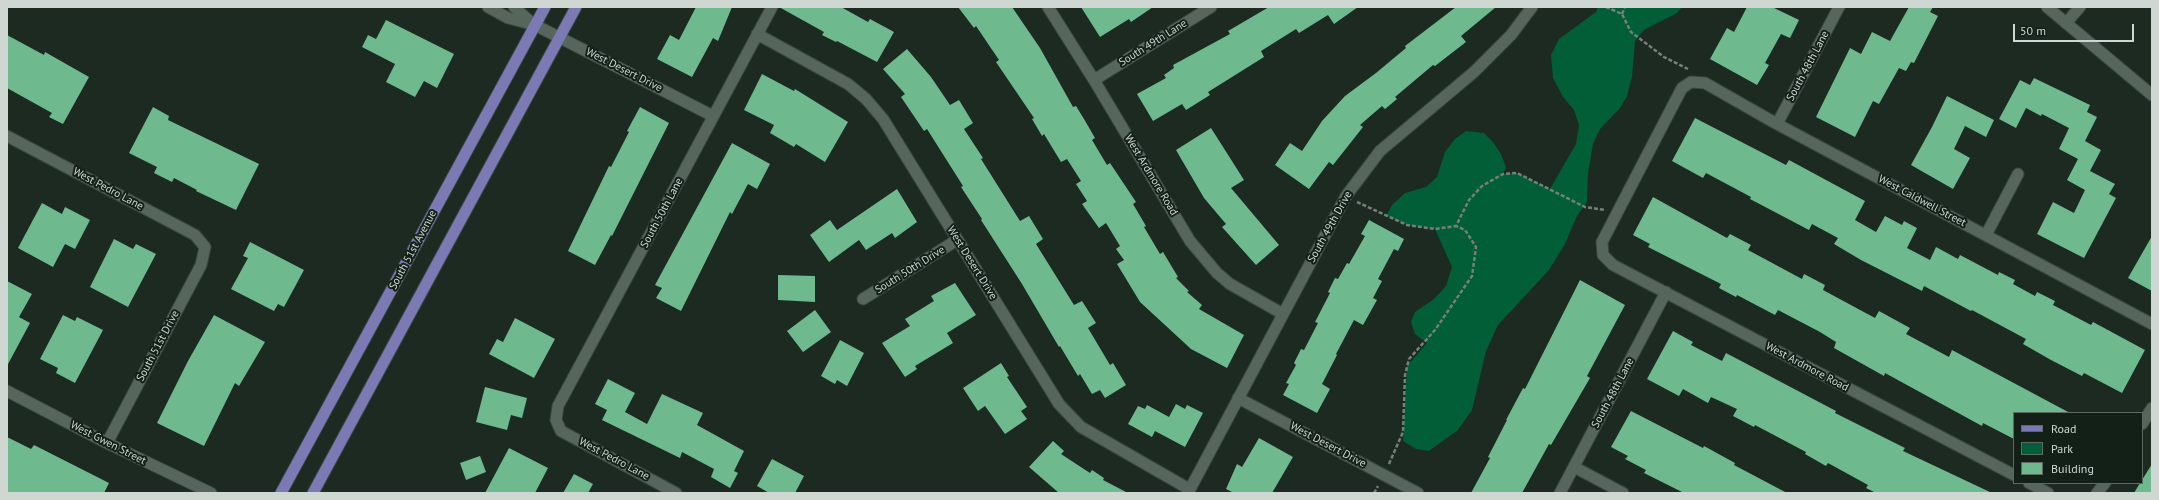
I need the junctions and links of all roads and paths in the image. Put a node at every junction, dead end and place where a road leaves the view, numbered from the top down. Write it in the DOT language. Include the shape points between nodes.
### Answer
graph roads {
  1 [pos="488,7"];
  2 [pos="514,7"];
  3 [pos="544,7"];
  4 [pos="576,7"];
  5 [pos="772,7"];
  6 [pos="1048,7"];
  7 [pos="1211,7"];
  8 [pos="1532,7"];
  9 [pos="1606,7"];
  10 [pos="1625,7"];
  11 [pos="1839,7"];
  12 [pos="2047,7"];
  13 [pos="2080,7"];
  14 [pos="1622,14"];
  15 [pos="2066,23"];
  16 [pos="535,25"];
  17 [pos="757,34"];
  18 [pos="560,38"];
  19 [pos="1094,80"];
  20 [pos="1691,82"];
  21 [pos="2152,95"];
  22 [pos="713,116"];
  23 [pos="1777,124"];
  24 [pos="7,136"];
  25 [pos="2018,174"];
  26 [pos="1346,196"];
  27 [pos="1616,214"];
  28 [pos="1456,226"];
  29 [pos="1986,235"];
  30 [pos="957,240"];
  31 [pos="205,246"];
  32 [pos="1666,292"];
  33 [pos="863,299"];
  34 [pos="1282,314"];
  35 [pos="2152,324"];
  36 [pos="7,391"];
  37 [pos="1238,398"];
  38 [pos="2152,408"];
  39 [pos="556,420"];
  40 [pos="2143,422"];
  41 [pos="107,444"];
  42 [pos="1391,460"];
  43 [pos="1574,467"];
  44 [pos="2013,474"];
  45 [pos="2031,484"];
  46 [pos="2103,484"];
  47 [pos="1189,491"];
  48 [pos="211,493"];
  49 [pos="281,493"];
  50 [pos="313,493"];
  51 [pos="676,493"];
  52 [pos="1418,493"];
  53 [pos="1560,493"];
  54 [pos="1623,493"];
  55 [pos="2048,493"];
  56 [pos="2097,493"];
  1 -- 16 [label="street, West Desert Drive" via="508,18"];
  2 -- 16 [label="street, West Desert Drive"];
  3 -- 16 [label="main road, South 51st Avenue"];
  4 -- 18 [label="main road"];
  5 -- 17 [label="street, South 50th Lane"];
  6 -- 19 [label="street, West Ardmore Road"];
  7 -- 19 [label="street, South 49th Lane"];
  8 -- 26 [label="street, South 49th Drive" via="1511,35 1474,72 1380,152"];
  9 -- 14 [label="path"];
  10 -- 14 [label="path"];
  11 -- 23 [label="street, South 48th Lane"];
  12 -- 15 [label="street"];
  13 -- 15 [label="street"];
  14 -- 20 [label="path" via="1631,32 1664,57 1690,70"];
  15 -- 21 [label="street"];
  16 -- 18 [label="street, West Desert Drive"];
  16 -- 49 [label="main road, South 51st Avenue"];
  17 -- 22 [label="street, South 50th Lane"];
  17 -- 30 [label="street, West Desert Drive" via="848,84 866,99 887,125"];
  18 -- 22 [label="street, West Desert Drive"];
  18 -- 50 [label="main road"];
  19 -- 34 [label="street, West Ardmore Road" via="1190,241 1217,273 1230,284"];
  20 -- 23 [label="street, West Caldwell Street" via="1705,83"];
  20 -- 27 [label="street" via="1682,88"];
  22 -- 39 [label="street, South 50th Lane" via="558,406"];
  23 -- 29 [label="street, West Caldwell Street"];
  24 -- 31 [label="street, West Pedro Lane" via="195,235"];
  25 -- 29 [label="street"];
  26 -- 28 [label="path" via="1407,225 1435,229"];
  26 -- 34 [label="street, South 49th Drive"];
  27 -- 28 [label="path" via="1585,207 1517,174 1503,174 1482,186 1469,200"];
  27 -- 32 [label="street, West Ardmore Road" via="1602,242 1603,255 1613,264"];
  28 -- 42 [label="path" via="1465,230 1476,247 1472,276 1435,330 1409,359 1405,375 1403,432"];
  29 -- 35 [label="street, West Caldwell Street"];
  30 -- 33 [label="street, South 50th Drive"];
  30 -- 47 [label="street, West Desert Drive" via="1060,404 1081,428"];
  31 -- 41 [label="street, South 51st Drive" via="201,265"];
  32 -- 43 [label="street, South 48th Lane"];
  32 -- 44 [label="street, West Ardmore Road"];
  34 -- 37 [label="street, South 49th Drive"];
  36 -- 41 [label="street, West Gwen Street"];
  37 -- 47 [label="street, South 49th Drive"];
  37 -- 52 [label="street, West Desert Drive"];
  38 -- 40 [label="street"];
  39 -- 51 [label="street, West Pedro Lane" via="561,431"];
  41 -- 48 [label="street, West Gwen Street"];
  43 -- 53 [label="street, South 48th Lane"];
  43 -- 54 [label="street"];
  45 -- 55 [label="street"];
  46 -- 56 [label="street"];
}
